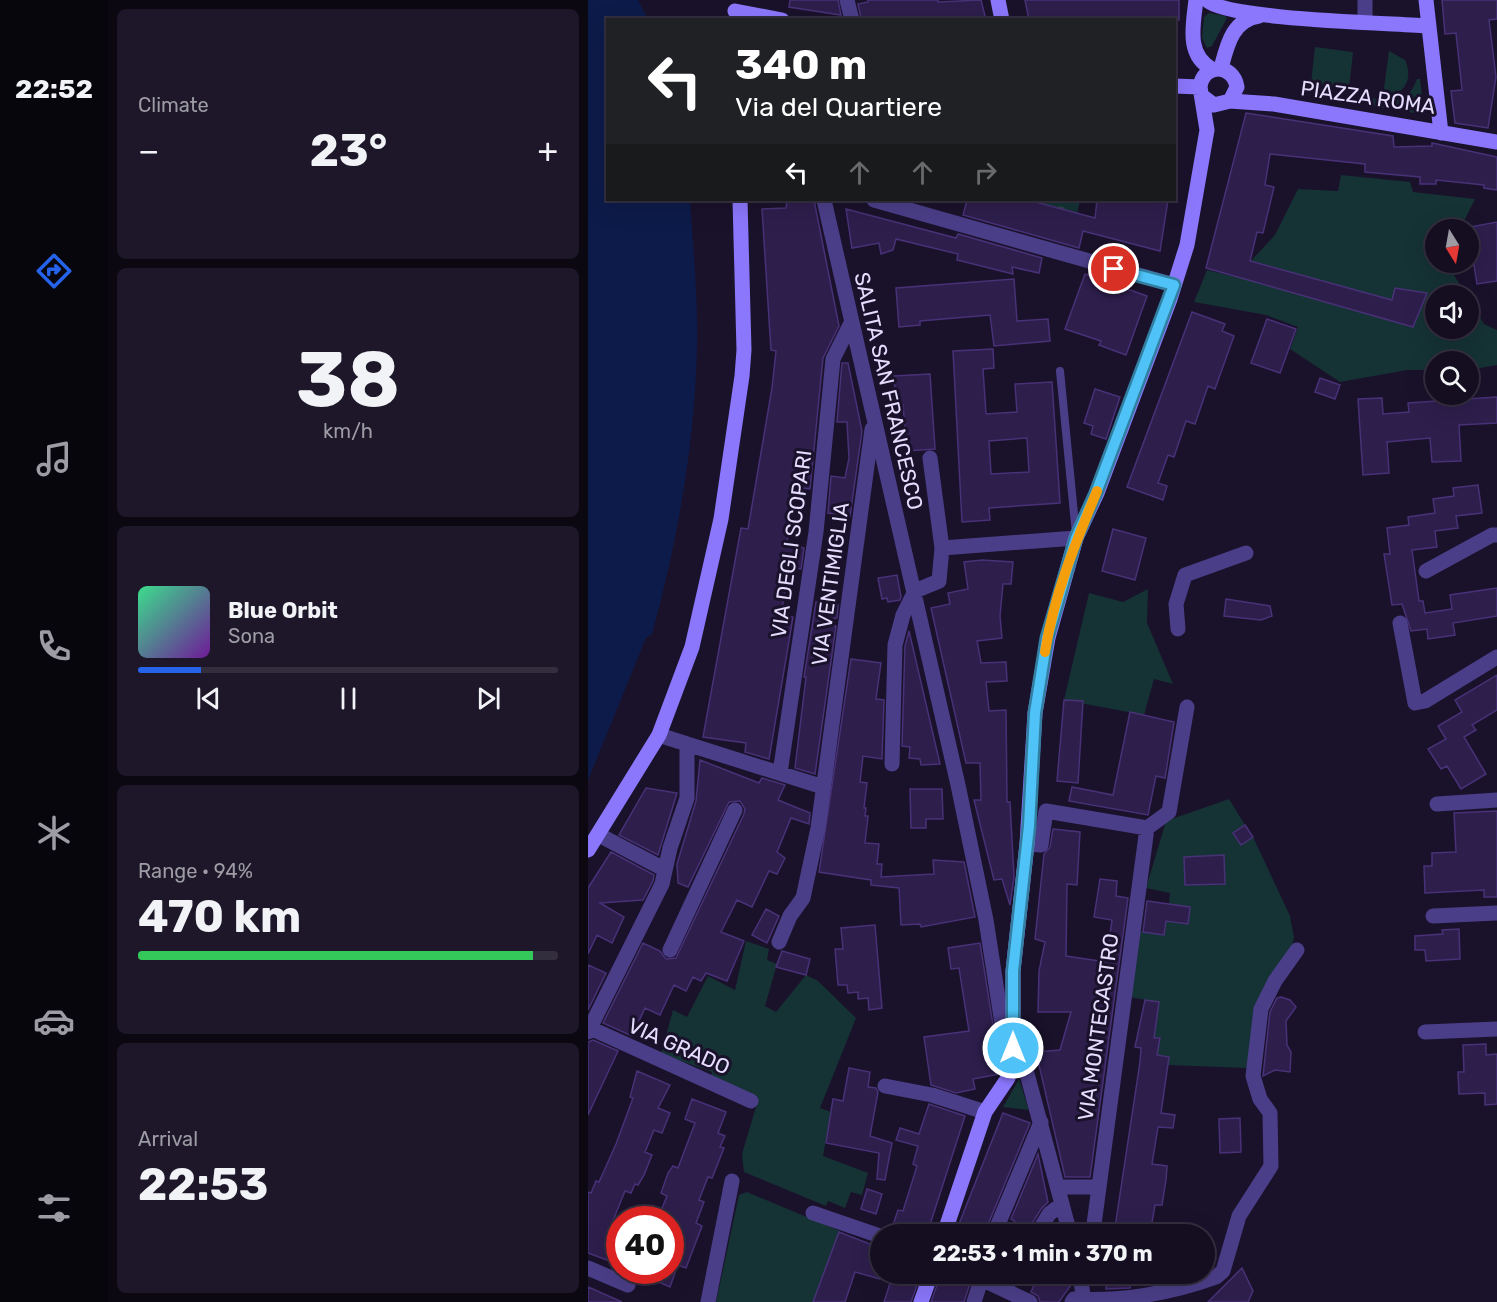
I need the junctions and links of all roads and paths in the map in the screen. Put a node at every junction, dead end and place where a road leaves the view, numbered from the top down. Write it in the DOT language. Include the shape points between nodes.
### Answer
graph roads {
  1 [pos="847,0"];
  2 [pos="998,0"];
  3 [pos="1196,0"];
  4 [pos="1207,0"];
  5 [pos="1365,0"];
  6 [pos="1426,0"];
  7 [pos="735,10"];
  8 [pos="1265,15"];
  9 [pos="773,18"];
  10 [pos="852,18"];
  11 [pos="1002,18"];
  12 [pos="1365,21"];
  13 [pos="1429,26"];
  14 [pos="1216,69"];
  15 [pos="1234,77"];
  16 [pos="1176,86"];
  17 [pos="1201,91"];
  18 [pos="1228,103"];
  19 [pos="1274,104"];
  20 [pos="1207,130"];
  21 [pos="1441,133"];
  22 [pos="1497,142"];
  23 [pos="740,201"];
  24 [pos="824,201"];
  25 [pos="878,201"];
  26 [pos="1174,285"];
  27 [pos="851,323"];
  28 [pos="1060,371"];
  29 [pos="873,417"];
  30 [pos="930,458"];
  31 [pos="1497,535"];
  32 [pos="1076,538"];
  33 [pos="942,548"];
  34 [pos="1246,553"];
  35 [pos="1426,571"];
  36 [pos="915,591"];
  37 [pos="1400,623"];
  38 [pos="1178,629"];
  39 [pos="1497,657"];
  40 [pos="1187,707"];
  41 [pos="659,735"];
  42 [pos="687,744"];
  43 [pos="892,764"];
  44 [pos="780,773"];
  45 [pos="820,786"];
  46 [pos="1497,800"];
  47 [pos="1437,804"];
  48 [pos="735,810"];
  49 [pos="1147,828"];
  50 [pos="599,835"];
  51 [pos="1027,844"];
  52 [pos="588,850"];
  53 [pos="660,867"];
  54 [pos="1497,913"];
  55 [pos="1433,916"];
  56 [pos="779,942"];
  57 [pos="670,950"];
  58 [pos="1297,950"];
  59 [pos="1497,1029"];
  60 [pos="589,1030"];
  61 [pos="1425,1032"];
  62 [pos="1013,1048"];
  63 [pos="885,1086"];
  64 [pos="751,1101"];
  65 [pos="985,1112"];
  66 [pos="1041,1122"];
  67 [pos="732,1181"];
  68 [pos="1058,1187"];
  69 [pos="1097,1187"];
  70 [pos="1062,1204"];
  71 [pos="813,1213"];
  72 [pos="947,1224"];
  73 [pos="998,1224"];
  74 [pos="1043,1224"];
  75 [pos="1067,1224"];
  76 [pos="1094,1224"];
  77 [pos="870,1233"];
  78 [pos="588,1268"];
  79 [pos="927,1284"];
  80 [pos="980,1284"];
  81 [pos="995,1284"];
  82 [pos="1008,1284"];
  83 [pos="1080,1284"];
  84 [pos="628,1285"];
  85 [pos="1004,1290"];
  86 [pos="1080,1301"];
  87 [pos="708,1302"];
  88 [pos="921,1302"];
  89 [pos="974,1302"];
  90 [pos="1030,1302"];
  1 -- 10 [label="street"];
  2 -- 11 [label="street"];
  3 -- 14 [label="street, PIAZZA ROMA" via="1194,52 1200,63"];
  4 -- 8 [label="street" via="1218,8"];
  5 -- 12 [label="street"];
  6 -- 13 [label="street, PIAZZA ROMA"];
  7 -- 9 [label="street"];
  8 -- 12 [label="street"];
  8 -- 14 [label="street" via="1252,17 1235,29"];
  12 -- 13 [label="street"];
  13 -- 21 [label="street, PIAZZA ROMA"];
  14 -- 15 [label="street, PIAZZA ROMA"];
  14 -- 17 [label="street" via="1203,76"];
  15 -- 18 [label="street" via="1237,87"];
  15 -- 19 [label="street, PIAZZA ROMA" via="1252,93"];
  16 -- 17 [label="street, PIAZZA ROMA"];
  17 -- 18 [label="street, PIAZZA ROMA" via="1214,105"];
  17 -- 20 [label="street"];
  18 -- 19 [label="street, PIAZZA ROMA"];
  18 -- 20 [label="street"];
  19 -- 21 [label="street, PIAZZA ROMA"];
  20 -- 26 [label="street" via="1187,245"];
  21 -- 22 [label="street"];
  23 -- 41 [label="street" via="744,350 739,401 721,519 692,646"];
  24 -- 27 [label="street, SALITA SAN FRANCESCO"];
  25 -- 26 [label="street"];
  26 -- 32 [label="street"];
  27 -- 29 [label="street, SALITA SAN FRANCESCO"];
  27 -- 44 [label="street, VIA DEGLI SCOPARI" via="833,359 816,532"];
  28 -- 32 [label="lane"];
  29 -- 36 [label="street, SALITA SAN FRANCESCO"];
  29 -- 56 [label="street, VIA VENTIMIGLIA" via="818,828 803,898"];
  30 -- 33 [label="street"];
  31 -- 35 [label="street"];
  32 -- 33 [label="street"];
  32 -- 51 [label="street" via="1047,638 1035,713"];
  33 -- 36 [label="street" via="939,581"];
  34 -- 38 [label="street" via="1185,575 1176,604"];
  36 -- 43 [label="street" via="895,645"];
  36 -- 62 [label="street, SALITA SAN FRANCESCO" via="984,909 1003,1030"];
  37 -- 39 [label="street" via="1415,703 1425,701"];
  40 -- 49 [label="street" via="1169,812"];
  41 -- 42 [label="street"];
  41 -- 50 [label="street"];
  42 -- 44 [label="street"];
  42 -- 60 [label="street" via="687,798 669,848 662,884"];
  44 -- 45 [label="street"];
  46 -- 47 [label="street"];
  48 -- 57 [label="street"];
  49 -- 51 [label="street" via="1046,811 1041,845"];
  49 -- 69 [label="street, VIA MONTECASTRO"];
  50 -- 52 [label="street"];
  50 -- 53 [label="street"];
  51 -- 62 [label="street" via="1013,971"];
  54 -- 55 [label="street"];
  58 -- 86 [label="street" via="1261,1009 1253,1076 1260,1099 1270,1113 1272,1161 1239,1216 1223,1271 1170,1292"];
  59 -- 61 [label="street"];
  60 -- 64 [label="street, VIA GRADO"];
  62 -- 65 [label="street" via="1008,1078"];
  62 -- 66 [label="street, SALITA SAN FRANCESCO" via="1026,1070"];
  63 -- 65 [label="street" via="932,1095"];
  65 -- 72 [label="street"];
  66 -- 68 [label="street, SALITA SAN FRANCESCO"];
  66 -- 73 [label="street"];
  67 -- 87 [label="street"];
  68 -- 69 [label="street"];
  68 -- 70 [label="street, SALITA SAN FRANCESCO"];
  69 -- 76 [label="street, VIA MONTECASTRO"];
  70 -- 74 [label="street"];
  70 -- 75 [label="street, SALITA SAN FRANCESCO"];
  71 -- 77 [label="street"];
  78 -- 84 [label="street"];
  79 -- 88 [label="street"];
  80 -- 89 [label="street"];
  81 -- 85 [label="street"];
  82 -- 85 [label="street"];
  83 -- 86 [label="street"];
  85 -- 90 [label="street"];
}
